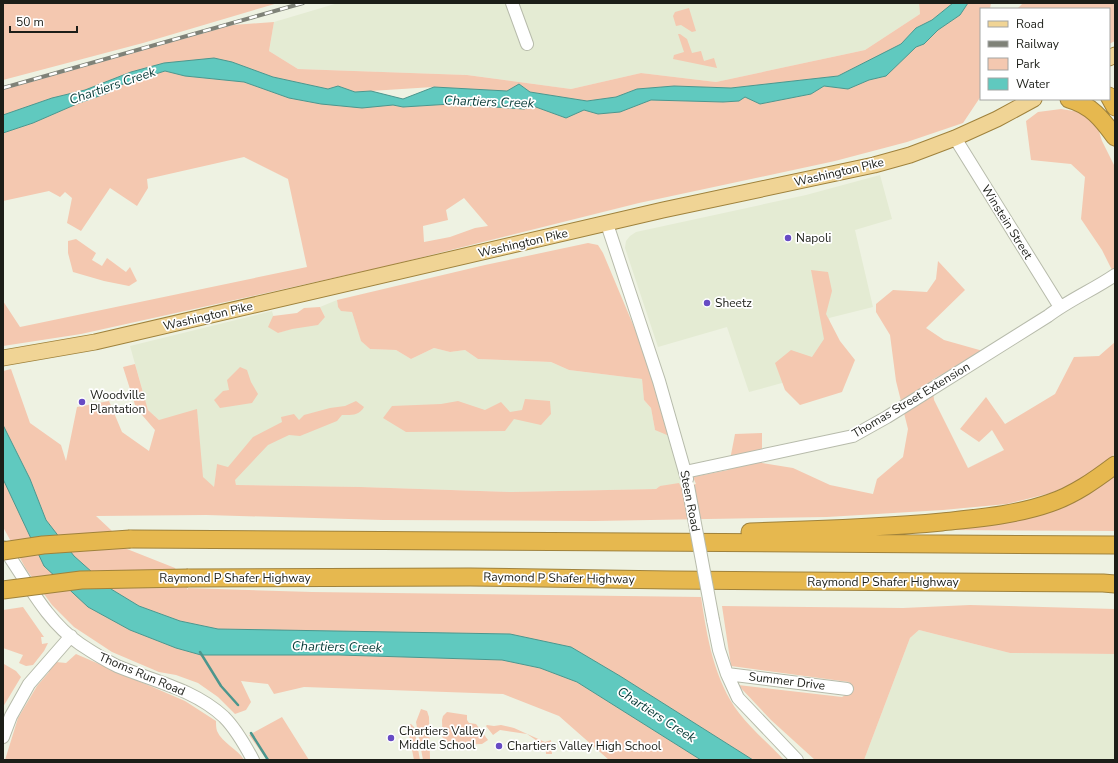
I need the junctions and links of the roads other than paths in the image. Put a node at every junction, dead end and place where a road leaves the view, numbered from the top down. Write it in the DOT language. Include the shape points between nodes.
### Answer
graph roads {
  1 [pos="512,3"];
  2 [pos="527,44"];
  3 [pos="1110,98"];
  4 [pos="1032,100"];
  5 [pos="1074,100"];
  6 [pos="1098,100"];
  7 [pos="1115,107"];
  8 [pos="1115,136"];
  9 [pos="955,138"];
  10 [pos="607,224"];
  11 [pos="1115,275"];
  12 [pos="1060,307"];
  13 [pos="3,358"];
  14 [pos="1115,464"];
  15 [pos="685,472"];
  16 [pos="458,540"];
  17 [pos="1115,545"];
  18 [pos="3,547"];
  19 [pos="3,551"];
  20 [pos="1115,584"];
  21 [pos="3,590"];
  22 [pos="71,636"];
  23 [pos="727,674"];
  24 [pos="847,689"];
  25 [pos="3,737"];
  26 [pos="253,760"];
  27 [pos="797,760"];
  1 -- 2 [label="street"];
  3 -- 7 [label="highway"];
  4 -- 9 [label="main road, Washington Pike"];
  5 -- 8 [label="highway" via="1089,107 1101,117"];
  6 -- 8 [label="highway"];
  9 -- 10 [label="main road, Washington Pike" via="874,165"];
  9 -- 12 [label="street, Winstein Street"];
  10 -- 13 [label="main road, Washington Pike" via="95,342"];
  10 -- 15 [label="street, Steen Road" via="659,381"];
  11 -- 12 [label="street, Thomas Street Extension"];
  12 -- 15 [label="street, Thomas Street Extension" via="853,436"];
  14 -- 16 [label="highway" via="1092,482 1050,503 966,520 829,530 597,532"];
  15 -- 23 [label="street, Steen Road, bridge" via="719,650"];
  16 -- 17 [label="highway"];
  16 -- 19 [label="highway, bridge" via="130,539 42,544"];
  18 -- 22 [label="street, Thoms Run Road" via="50,618"];
  20 -- 21 [label="highway, Raymond P Shafer Highway, bridge" via="470,577 188,578 81,580"];
  22 -- 25 [label="street" via="29,684 11,716"];
  22 -- 26 [label="street, Thoms Run Road" via="90,651 117,665 173,686 212,708 234,729"];
  23 -- 24 [label="street, Summer Drive"];
  23 -- 27 [label="street, Steen Road" via="738,698"];
}
